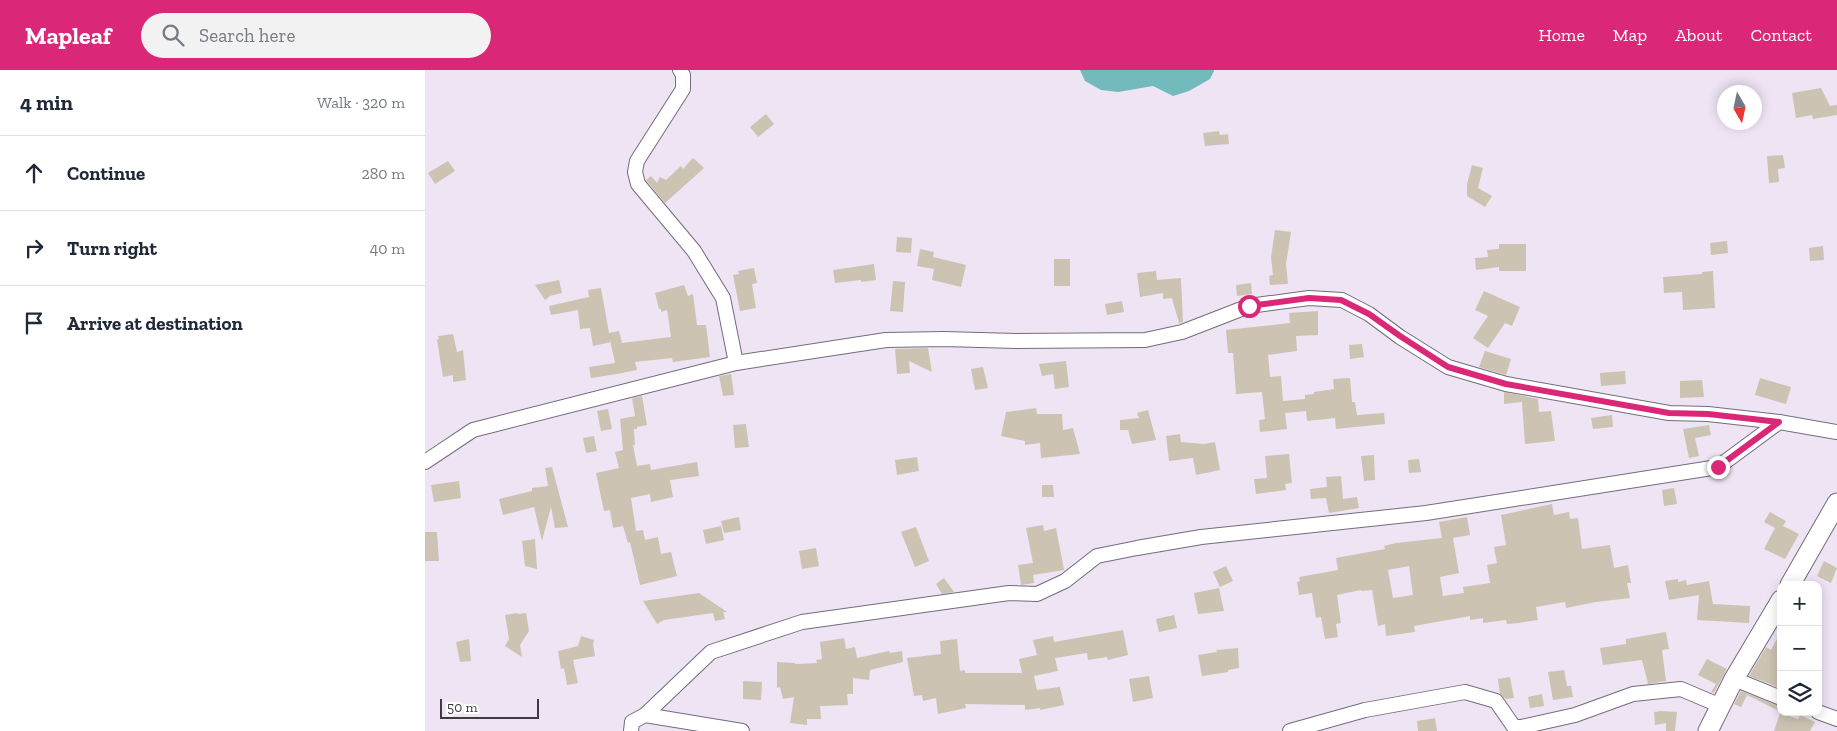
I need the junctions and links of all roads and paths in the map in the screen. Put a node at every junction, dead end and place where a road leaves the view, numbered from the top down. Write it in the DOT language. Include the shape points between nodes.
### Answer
graph roads {
  1 [pos="681,70"];
  2 [pos="736,364"];
  3 [pos="1779,422"];
  4 [pos="1837,432"];
  5 [pos="425,462"];
  6 [pos="1837,503"];
  7 [pos="1792,581"];
  8 [pos="1777,607"];
  9 [pos="1734,679"];
  10 [pos="1777,696"];
  11 [pos="1721,706"];
  12 [pos="1822,713"];
  13 [pos="645,715"];
  14 [pos="1837,719"];
  15 [pos="631,731"];
  16 [pos="742,731"];
  17 [pos="1290,731"];
  18 [pos="1708,731"];
  1 -- 2 [label="street" via="683,90 637,161 635,172 638,184 694,251 723,298"];
  2 -- 3 [label="street" via="886,340 1145,340 1182,332 1249,306 1309,298 1341,300 1369,314 1448,367 1506,384 1669,413"];
  2 -- 5 [label="street" via="473,430"];
  3 -- 4 [label="street"];
  3 -- 13 [label="street" via="1718,467 1426,513 1201,537 1097,556 1065,581 1037,594 1009,593 802,622 711,652"];
  6 -- 7 [label="main road"];
  8 -- 9 [label="main road"];
  9 -- 10 [label="street"];
  9 -- 11 [label="main road"];
  11 -- 17 [label="street" via="1681,689 1633,694 1575,715 1514,727 1496,701 1465,692 1365,710"];
  11 -- 18 [label="main road"];
  12 -- 14 [label="street"];
  13 -- 15 [label="street" via="632,722"];
  13 -- 16 [label="street"];
}
